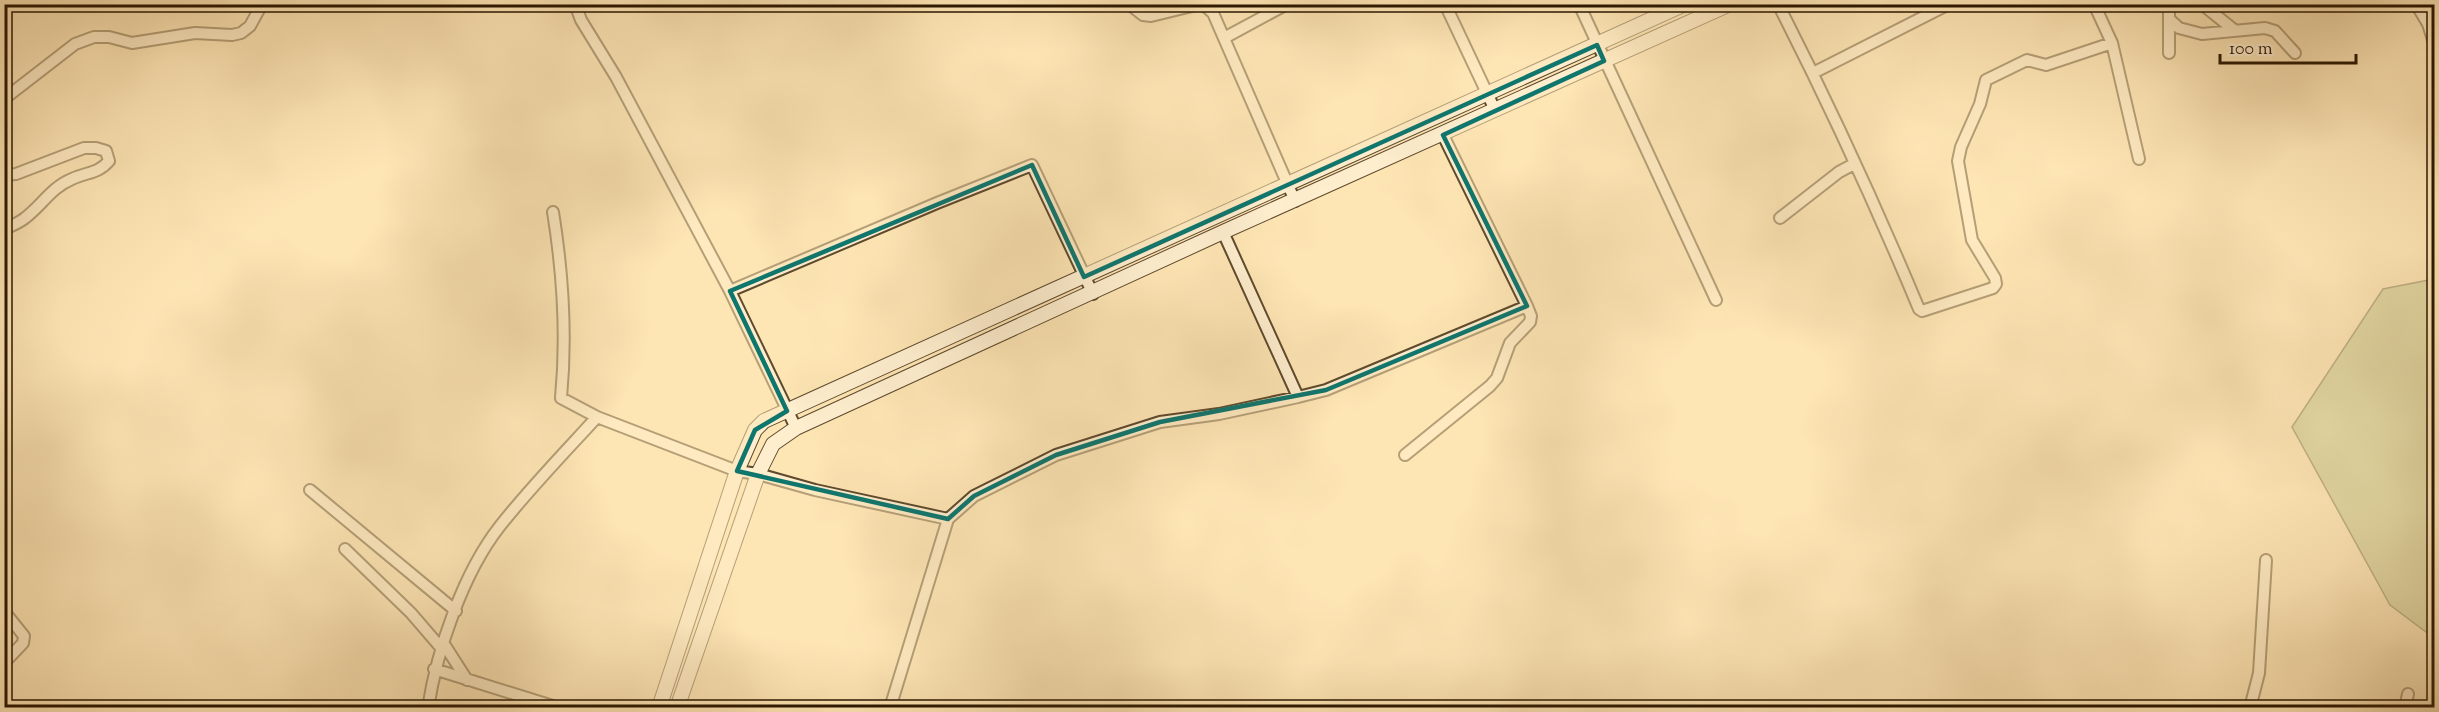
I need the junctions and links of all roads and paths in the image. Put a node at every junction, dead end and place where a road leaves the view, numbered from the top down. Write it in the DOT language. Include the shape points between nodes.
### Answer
graph roads {
  1 [pos="262,4"];
  2 [pos="575,4"];
  3 [pos="1129,4"];
  4 [pos="1202,4"];
  5 [pos="1287,4"];
  6 [pos="1445,4"];
  7 [pos="1579,4"];
  8 [pos="1685,4"];
  9 [pos="1730,4"];
  10 [pos="1778,4"];
  11 [pos="1949,4"];
  12 [pos="2094,4"];
  13 [pos="2169,4"];
  14 [pos="2202,4"];
  15 [pos="2416,4"];
  16 [pos="2169,19"];
  17 [pos="2234,30"];
  18 [pos="1224,38"];
  19 [pos="2112,43"];
  20 [pos="2434,43"];
  21 [pos="1597,45"];
  22 [pos="2169,53"];
  23 [pos="2295,53"];
  24 [pos="1604,61"];
  25 [pos="1813,73"];
  26 [pos="1488,94"];
  27 [pos="4,99"];
  28 [pos="1496,110"];
  29 [pos="1443,135"];
  30 [pos="2139,159"];
  31 [pos="1854,164"];
  32 [pos="4,175"];
  33 [pos="1287,183"];
  34 [pos="1295,201"];
  35 [pos="554,212"];
  36 [pos="1780,218"];
  37 [pos="4,229"];
  38 [pos="1223,232"];
  39 [pos="1084,277"];
  40 [pos="730,291"];
  41 [pos="1093,294"];
  42 [pos="1716,300"];
  43 [pos="1527,306"];
  44 [pos="1298,397"];
  45 [pos="788,411"];
  46 [pos="597,417"];
  47 [pos="796,428"];
  48 [pos="1405,455"];
  49 [pos="737,471"];
  50 [pos="758,474"];
  51 [pos="310,490"];
  52 [pos="948,519"];
  53 [pos="345,549"];
  54 [pos="2266,560"];
  55 [pos="4,611"];
  56 [pos="456,611"];
  57 [pos="443,646"];
  58 [pos="4,663"];
  59 [pos="434,669"];
  60 [pos="467,680"];
  61 [pos="2408,694"];
  62 [pos="2408,707"];
  63 [pos="428,708"];
  64 [pos="559,708"];
  65 [pos="659,708"];
  66 [pos="677,708"];
  67 [pos="890,708"];
  68 [pos="2250,708"];
  1 -- 27 [label="street" via="250,26 232,35 195,33 132,43 94,37 75,44"];
  2 -- 40 [label="street"];
  3 -- 4 [label="street" via="1151,16"];
  4 -- 18 [label="street" via="1213,13"];
  5 -- 18 [label="street"];
  6 -- 26 [label="street"];
  7 -- 21 [label="street"];
  8 -- 21 [label="street"];
  9 -- 24 [label="street"];
  10 -- 25 [label="street"];
  11 -- 25 [label="street"];
  12 -- 19 [label="street"];
  13 -- 16 [label="street"];
  14 -- 17 [label="street"];
  15 -- 20 [label="street"];
  16 -- 17 [label="street" via="2189,32 2221,34"];
  16 -- 22 [label="street"];
  17 -- 23 [label="street" via="2265,28 2275,32"];
  18 -- 33 [label="street"];
  19 -- 30 [label="street"];
  19 -- 31 [label="street" via="2046,65 2027,60 1986,80 1958,161 1972,240 1995,278 1993,288 1927,312 1919,309"];
  21 -- 24 [label="street"];
  21 -- 26 [label="street"];
  24 -- 28 [label="street"];
  24 -- 42 [label="street"];
  25 -- 31 [label="street"];
  26 -- 28 [label="street"];
  26 -- 33 [label="street"];
  28 -- 29 [label="street"];
  29 -- 34 [label="street"];
  29 -- 43 [label="street"];
  31 -- 36 [label="street"];
  32 -- 37 [label="street" via="84,148 106,151 109,156 103,168 73,178 51,192 25,219"];
  33 -- 34 [label="street"];
  33 -- 39 [label="street"];
  34 -- 38 [label="street"];
  35 -- 46 [label="street" via="565,325 561,398"];
  38 -- 41 [label="street"];
  38 -- 44 [label="street"];
  39 -- 40 [label="street" via="1032,165"];
  39 -- 41 [label="street"];
  39 -- 45 [label="street"];
  40 -- 45 [label="street"];
  41 -- 47 [label="street"];
  43 -- 44 [label="street" via="1326,390"];
  43 -- 48 [label="street" via="1530,322 1510,343 1497,378"];
  44 -- 52 [label="street" via="1160,422 1056,455 974,496"];
  45 -- 47 [label="street"];
  45 -- 49 [label="street" via="764,421 755,430"];
  46 -- 49 [label="street"];
  46 -- 56 [label="street" via="498,528 468,577"];
  47 -- 50 [label="street" via="773,444"];
  49 -- 50 [label="street"];
  49 -- 65 [label="street"];
  50 -- 52 [label="street"];
  50 -- 66 [label="street"];
  51 -- 56 [label="street"];
  52 -- 67 [label="street"];
  53 -- 57 [label="street"];
  54 -- 68 [label="street" via="2259,673"];
  55 -- 58 [label="street" via="24,636 23,643"];
  56 -- 57 [label="street"];
  57 -- 59 [label="street"];
  57 -- 60 [label="street"];
  59 -- 60 [label="street"];
  59 -- 63 [label="street"];
  60 -- 64 [label="street"];
  61 -- 62 [label="street"];
}
